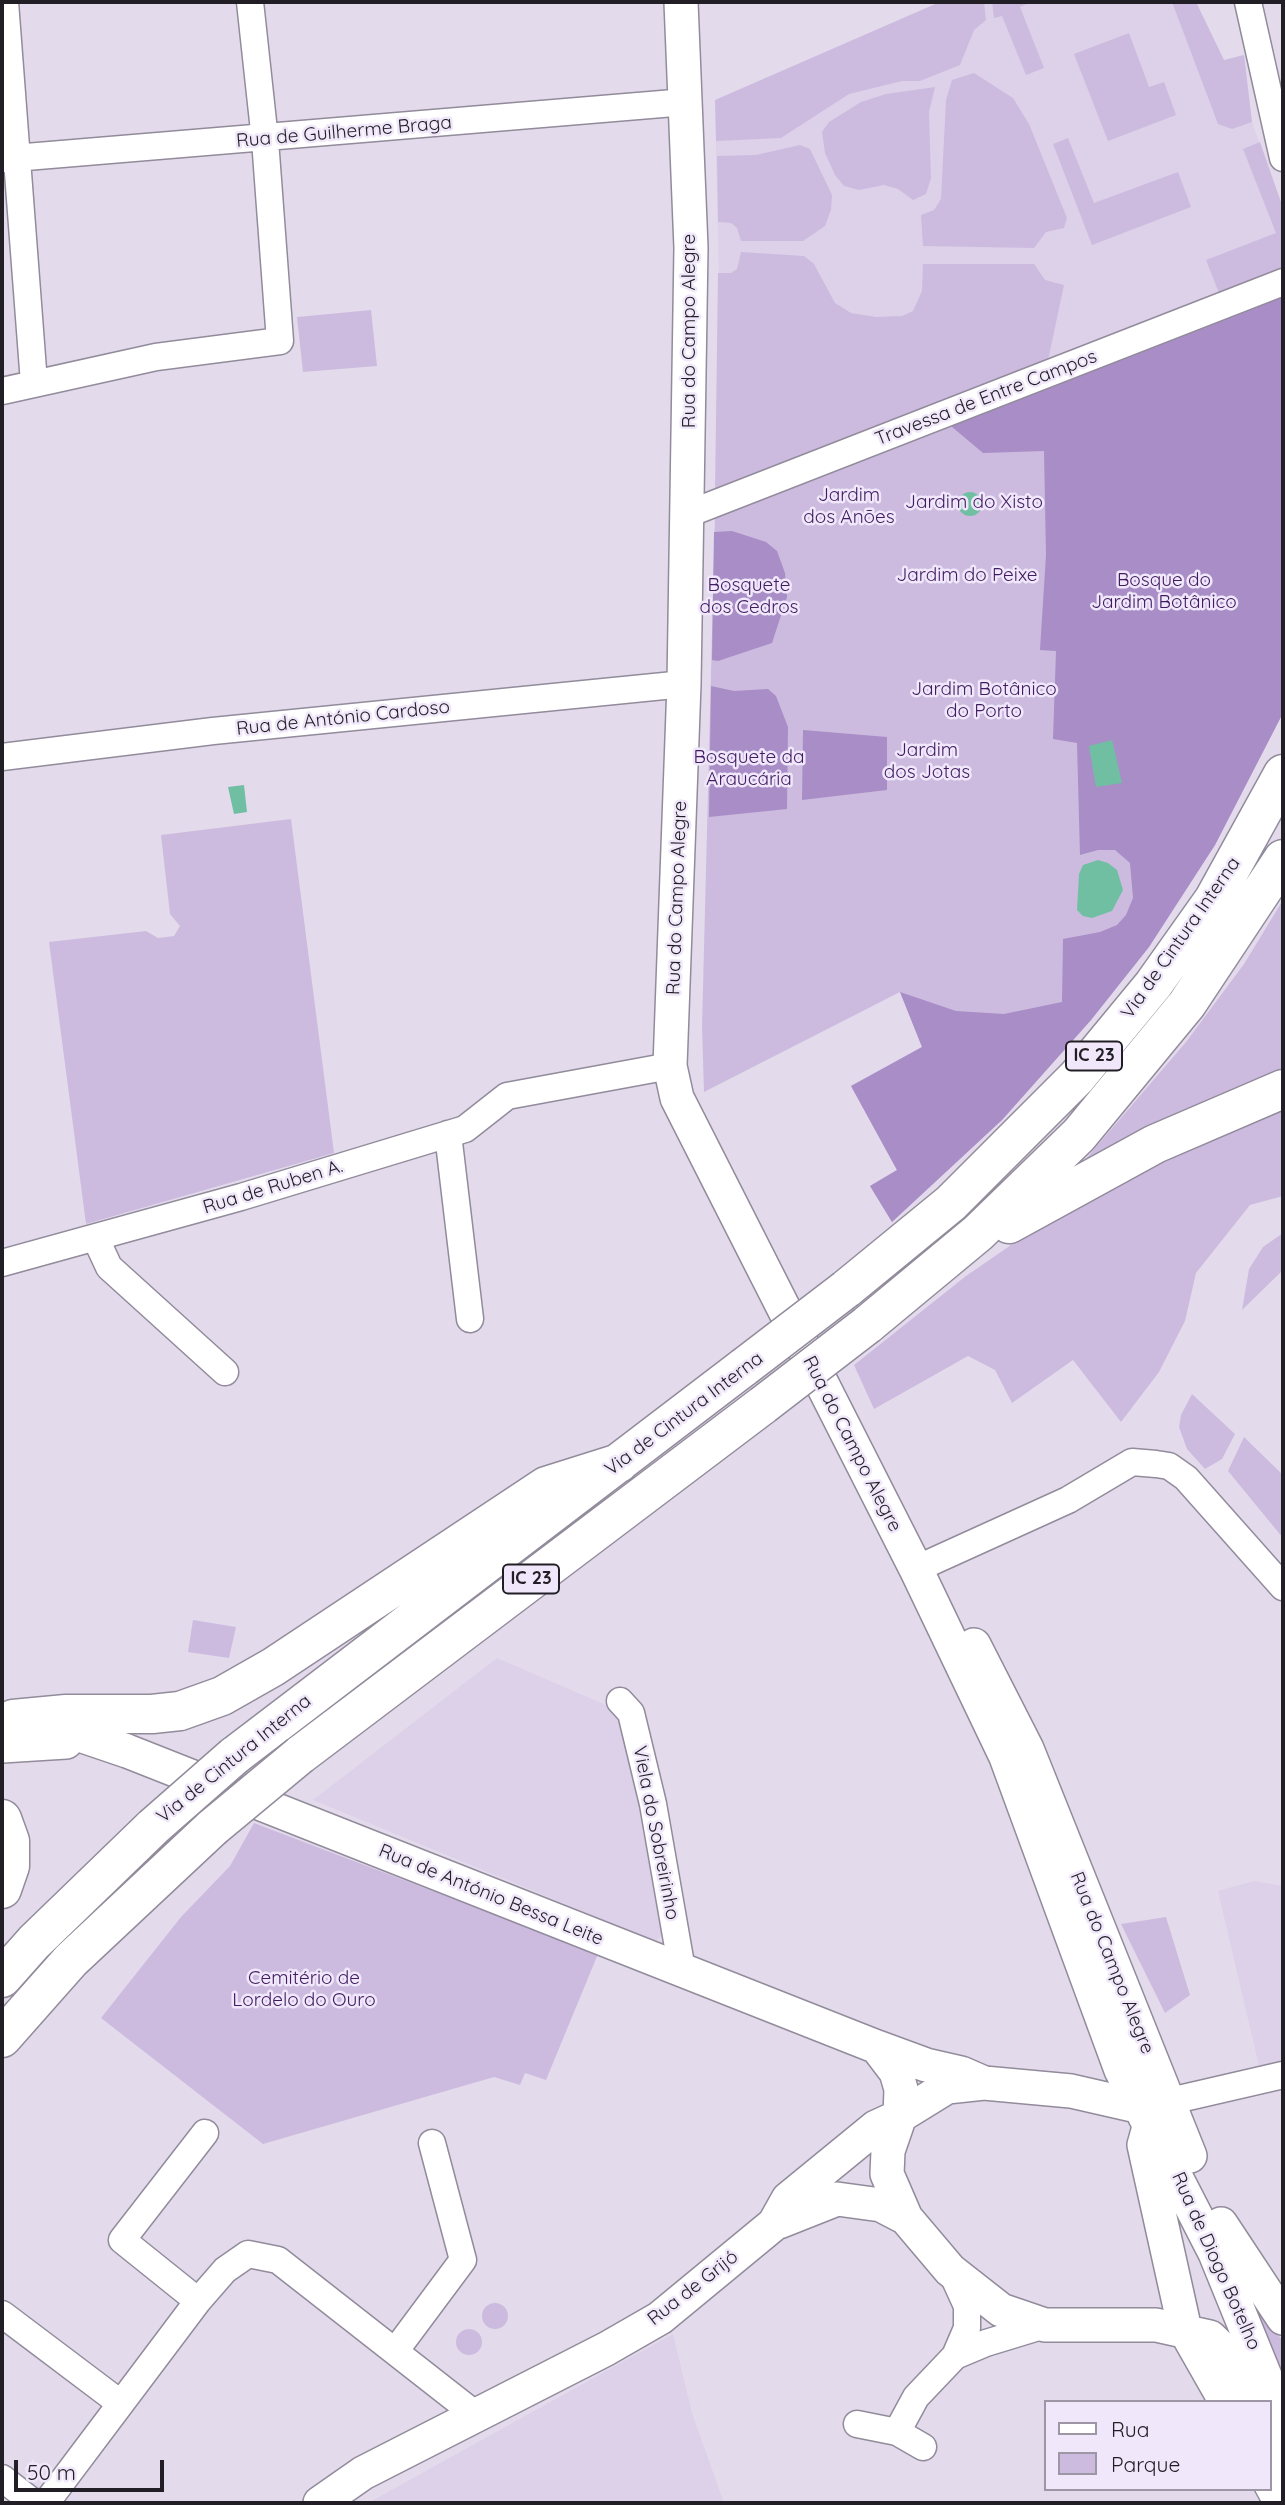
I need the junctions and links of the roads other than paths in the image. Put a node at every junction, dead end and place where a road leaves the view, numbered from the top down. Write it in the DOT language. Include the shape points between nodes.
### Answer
graph roads {
  1 [pos="5,2"];
  2 [pos="250,2"];
  3 [pos="681,2"];
  4 [pos="1248,2"];
  5 [pos="686,102"];
  6 [pos="265,139"];
  7 [pos="10,158"];
  8 [pos="1283,158"];
  9 [pos="1283,282"];
  10 [pos="34,383"];
  11 [pos="2,391"];
  12 [pos="688,514"];
  13 [pos="684,684"];
  14 [pos="2,757"];
  15 [pos="1283,774"];
  16 [pos="1283,859"];
  17 [pos="670,1066"];
  18 [pos="1283,1089"];
  19 [pos="449,1134"];
  20 [pos="96,1239"];
  21 [pos="2,1264"];
  22 [pos="936,1269"];
  23 [pos="470,1319"];
  24 [pos="225,1372"];
  25 [pos="619,1463"];
  26 [pos="916,1569"];
  27 [pos="1283,1587"];
  28 [pos="620,1701"];
  29 [pos="5,1729"];
  30 [pos="2,1819"];
  31 [pos="2,1889"];
  32 [pos="682,1970"];
  33 [pos="2,1978"];
  34 [pos="2,2038"];
  35 [pos="877,2047"];
  36 [pos="1112,2047"];
  37 [pos="1283,2076"];
  38 [pos="984,2083"];
  39 [pos="1071,2091"];
  40 [pos="1152,2111"];
  41 [pos="900,2116"];
  42 [pos="205,2133"];
  43 [pos="432,2143"];
  44 [pos="906,2218"];
  45 [pos="774,2224"];
  46 [pos="950,2270"];
  47 [pos="198,2301"];
  48 [pos="2,2314"];
  49 [pos="1283,2318"];
  50 [pos="1045,2325"];
  51 [pos="1185,2330"];
  52 [pos="396,2350"];
  53 [pos="955,2356"];
  54 [pos="1225,2400"];
  55 [pos="1256,2400"];
  56 [pos="120,2403"];
  57 [pos="476,2415"];
  58 [pos="1283,2420"];
  59 [pos="857,2424"];
  60 [pos="897,2432"];
  61 [pos="1271,2435"];
  62 [pos="923,2447"];
  63 [pos="1283,2454"];
  64 [pos="2,2478"];
  65 [pos="1271,2485"];
  66 [pos="34,2503"];
  67 [pos="46,2503"];
  68 [pos="321,2503"];
  69 [pos="1281,2503"];
  1 -- 7 [label="street"];
  2 -- 6 [label="street"];
  3 -- 5 [label="main road, Rua do Campo Alegre"];
  4 -- 8 [label="street"];
  5 -- 6 [label="street, Rua de Guilherme Braga"];
  5 -- 12 [label="main road, Rua do Campo Alegre" via="691,248"];
  6 -- 7 [label="street, Rua de Guilherme Braga"];
  6 -- 10 [label="street" via="280,341 156,357"];
  7 -- 10 [label="street"];
  9 -- 12 [label="street, Travessa de Entre Campos"];
  10 -- 11 [label="street"];
  12 -- 13 [label="main road, Rua do Campo Alegre"];
  13 -- 14 [label="street, Rua de António Cardoso"];
  13 -- 17 [label="main road, Rua do Campo Alegre"];
  15 -- 25 [label="highway, Via de Cintura Interna / IC 23, bridge" via="1214,899 1153,985 1077,1077 977,1179 846,1289"];
  16 -- 22 [label="highway, Via de Cintura Interna / IC 23" via="1218,962 1134,1072 1061,1152"];
  17 -- 19 [label="street, Rua de Ruben A." via="507,1096 466,1129"];
  17 -- 26 [label="main road, Rua do Campo Alegre" via="677,1098 704,1155"];
  18 -- 22 [label="highway" via="1095,1175"];
  19 -- 20 [label="street, Rua de Ruben A."];
  19 -- 23 [label="street"];
  20 -- 21 [label="street, Rua de Ruben A."];
  20 -- 24 [label="street" via="109,1267"];
  22 -- 34 [label="highway, Via de Cintura Interna / IC 23, bridge" via="300,1755 212,1828 71,1960"];
  25 -- 29 [label="highway" via="546,1486 274,1667 222,1696 180,1711 66,1714"];
  25 -- 33 [label="highway, Via de Cintura Interna / IC 23, bridge" via="234,1756 153,1827"];
  26 -- 27 [label="street" via="1068,1500 1132,1462 1169,1466 1186,1478"];
  26 -- 36 [label="main road, Rua do Campo Alegre" via="1006,1757"];
  26 -- 40 [label="main road, Rua do Campo Alegre" via="933,1584 971,1639 1027,1749"];
  28 -- 32 [label="street, Viela do Sobreirinho" via="631,1713 653,1804"];
  29 -- 32 [label="main road, Rua de António Bessa Leite" via="65,1730 105,1743"];
  30 -- 31 [label="highway" via="10,1841 10,1866"];
  32 -- 35 [label="main road, Rua de António Bessa Leite"];
  35 -- 38 [label="main road, Rua de António Bessa Leite"];
  35 -- 41 [label="main road" via="897,2072"];
  36 -- 39 [label="main road"];
  36 -- 40 [label="main road, Rua do Campo Alegre"];
  37 -- 40 [label="street"];
  38 -- 39 [label="main road"];
  38 -- 41 [label="main road, Rua de Grijó" via="947,2087"];
  39 -- 40 [label="main road"];
  40 -- 49 [label="main road, Rua de Diogo Botelho" via="1225,2233"];
  40 -- 51 [label="main road" via="1143,2145"];
  40 -- 58 [label="main road, Rua de Diogo Botelho"];
  41 -- 44 [label="main road" via="888,2151 887,2174"];
  41 -- 45 [label="main road, Rua de Grijó" via="876,2127 788,2199"];
  42 -- 47 [label="street" via="122,2240"];
  43 -- 52 [label="street" via="463,2260"];
  44 -- 45 [label="main road" via="881,2205 837,2199"];
  44 -- 46 [label="main road"];
  45 -- 57 [label="main road, Rua de Grijó" via="660,2318"];
  46 -- 50 [label="main road" via="1001,2310"];
  46 -- 53 [label="street" via="967,2306 967,2328"];
  47 -- 52 [label="street" via="225,2270 248,2254 278,2260"];
  47 -- 56 [label="street"];
  48 -- 56 [label="street"];
  50 -- 51 [label="main road" via="1156,2325"];
  50 -- 53 [label="street"];
  51 -- 54 [label="main road"];
  51 -- 55 [label="main road" via="1210,2337 1230,2354"];
  52 -- 57 [label="street"];
  53 -- 60 [label="street" via="916,2397"];
  56 -- 67 [label="street"];
  57 -- 68 [label="main road, Rua de Grijó" via="363,2473"];
  59 -- 60 [label="street"];
  60 -- 62 [label="street"];
  61 -- 63 [label="main road"];
  64 -- 66 [label="street"];
  65 -- 69 [label="main road"];
}
